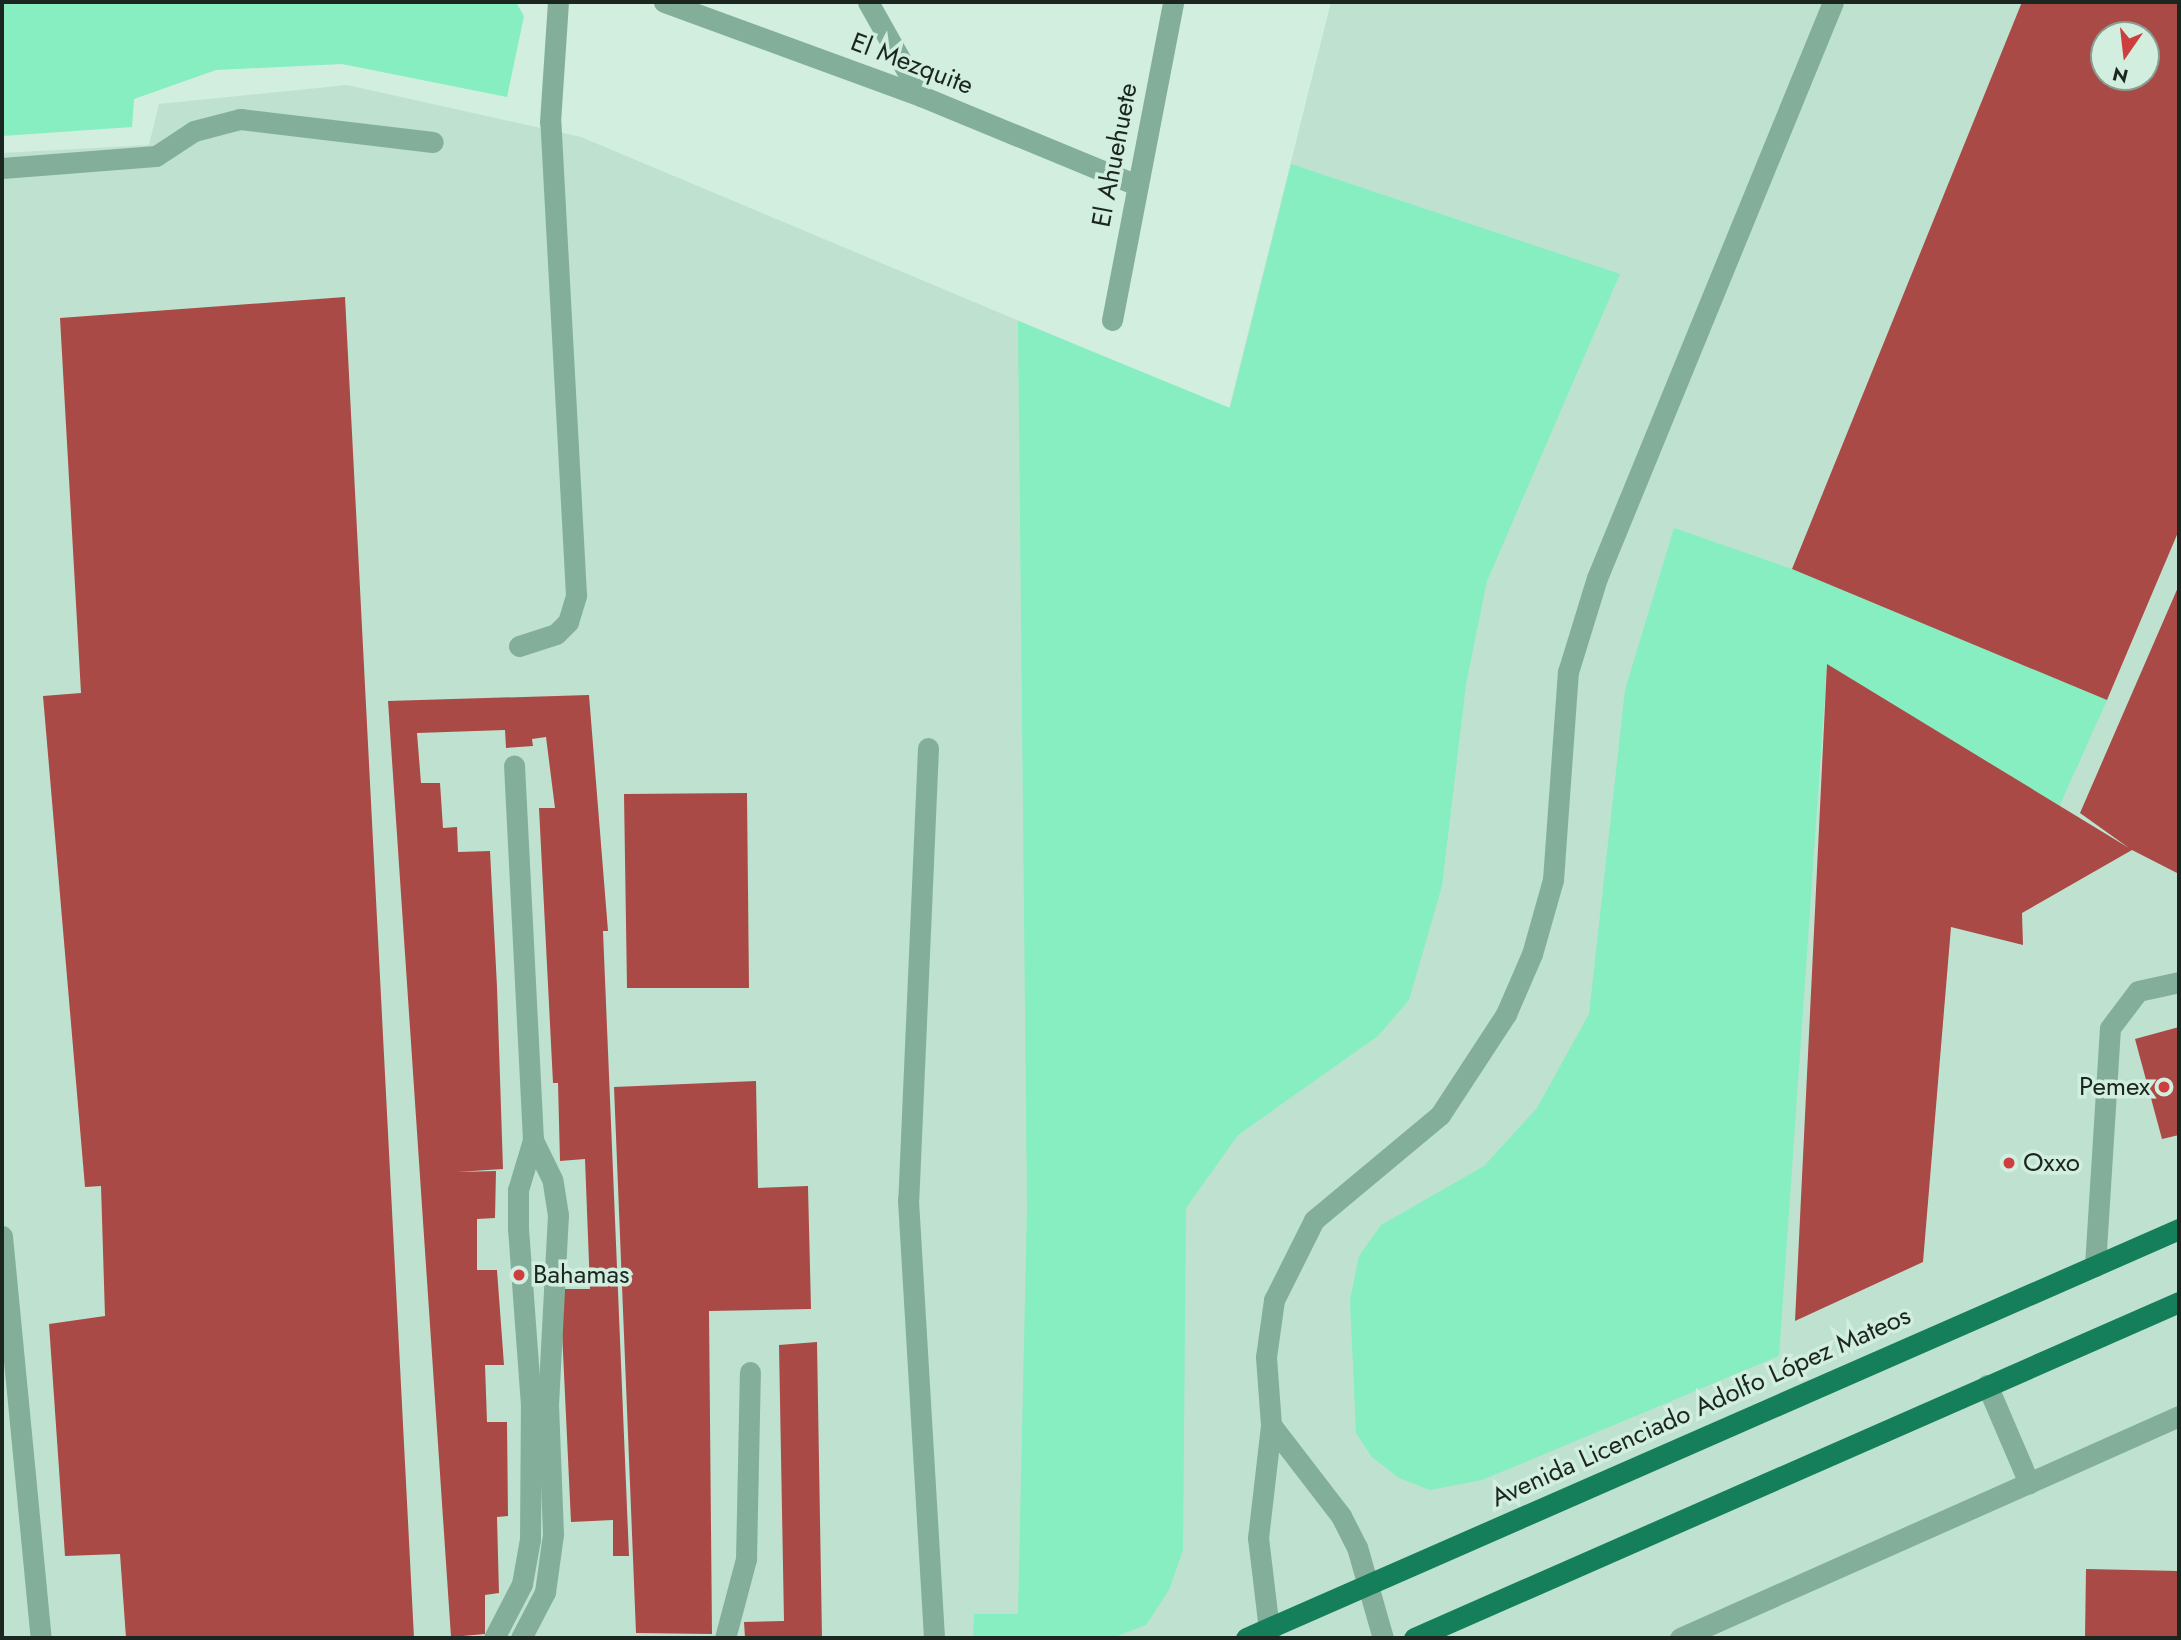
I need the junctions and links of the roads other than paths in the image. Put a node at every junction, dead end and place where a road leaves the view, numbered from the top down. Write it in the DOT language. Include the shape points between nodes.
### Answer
graph roads {
  1 [pos="558,2"];
  2 [pos="664,2"];
  3 [pos="868,2"];
  4 [pos="1173,2"];
  5 [pos="1833,2"];
  6 [pos="921,96"];
  7 [pos="433,142"];
  8 [pos="2,168"];
  9 [pos="1137,185"];
  10 [pos="1112,320"];
  11 [pos="519,646"];
  12 [pos="928,748"];
  13 [pos="514,765"];
  14 [pos="2179,982"];
  15 [pos="533,1140"];
  16 [pos="2179,1228"];
  17 [pos="2,1236"];
  18 [pos="2095,1266"];
  19 [pos="2179,1302"];
  20 [pos="6,1322"];
  21 [pos="750,1372"];
  22 [pos="1986,1385"];
  23 [pos="2179,1416"];
  24 [pos="1271,1425"];
  25 [pos="2029,1483"];
  26 [pos="1367,1584"];
  27 [pos="1261,1635"];
  28 [pos="41,1638"];
  29 [pos="494,1638"];
  30 [pos="521,1638"];
  31 [pos="725,1638"];
  32 [pos="934,1638"];
  33 [pos="1383,1638"];
  34 [pos="1413,1638"];
  35 [pos="1681,1638"];
  1 -- 11 [label="street" via="550,122 576,595 568,622 556,634"];
  2 -- 6 [label="street, El Mezquite"];
  3 -- 6 [label="street"];
  4 -- 9 [label="street, El Ahuehuete"];
  5 -- 24 [label="street" via="1597,578 1568,672 1553,880 1532,954 1506,1014 1440,1115 1314,1220 1297,1250 1274,1300 1269,1334"];
  6 -- 9 [label="street, El Mezquite"];
  7 -- 8 [label="street" via="240,120 194,131 156,156"];
  9 -- 10 [label="street, El Ahuehuete"];
  12 -- 32 [label="street" via="908,1200"];
  13 -- 15 [label="street"];
  14 -- 18 [label="street" via="2138,991 2121,1007 2110,1028"];
  15 -- 29 [label="street" via="518,1189 531,1405 530,1539 523,1584"];
  15 -- 30 [label="street" via="552,1179 558,1215 548,1405 553,1534 545,1592"];
  16 -- 18 [label="main road, Avenida Licenciado Adolfo López Mateos"];
  17 -- 20 [label="street"];
  18 -- 26 [label="main road, Avenida Licenciado Adolfo López Mateos"];
  19 -- 22 [label="main road"];
  20 -- 28 [label="street"];
  21 -- 31 [label="street" via="746,1559"];
  22 -- 25 [label="street"];
  22 -- 34 [label="main road"];
  23 -- 25 [label="street"];
  24 -- 26 [label="street" via="1341,1516"];
  24 -- 27 [label="street" via="1258,1538"];
  25 -- 35 [label="street"];
  26 -- 27 [label="main road, Avenida Licenciado Adolfo López Mateos"];
  26 -- 33 [label="street"];
}
